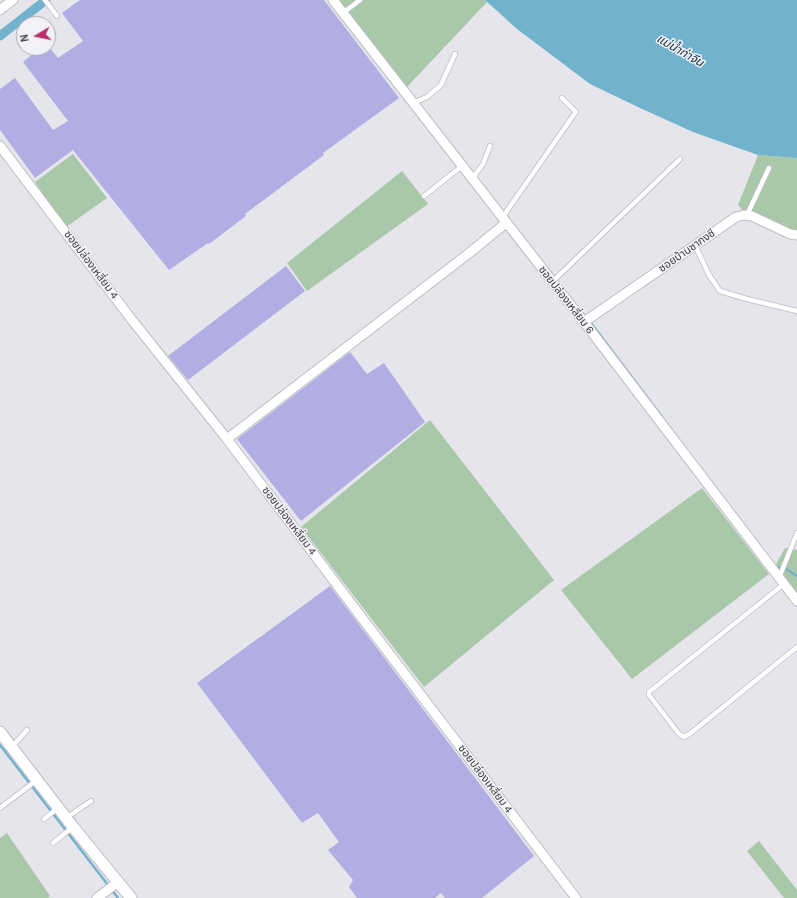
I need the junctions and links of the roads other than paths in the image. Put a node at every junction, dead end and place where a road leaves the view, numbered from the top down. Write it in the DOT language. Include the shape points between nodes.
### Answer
graph roads {
  1 [pos="13,0"];
  2 [pos="45,0"];
  3 [pos="333,0"];
  4 [pos="360,0"];
  5 [pos="0,10"];
  6 [pos="343,13"];
  7 [pos="57,16"];
  8 [pos="456,54"];
  9 [pos="562,98"];
  10 [pos="413,103"];
  11 [pos="0,146"];
  12 [pos="490,146"];
  13 [pos="680,159"];
  14 [pos="462,166"];
  15 [pos="769,168"];
  16 [pos="472,179"];
  17 [pos="424,196"];
  18 [pos="747,215"];
  19 [pos="504,220"];
  20 [pos="797,235"];
  21 [pos="695,245"];
  22 [pos="552,282"];
  23 [pos="797,311"];
  24 [pos="584,322"];
  25 [pos="228,439"];
  26 [pos="797,533"];
  27 [pos="782,581"];
  28 [pos="797,601"];
  29 [pos="797,647"];
  30 [pos="27,730"];
  31 [pos="0,733"];
  32 [pos="12,747"];
  33 [pos="33,783"];
  34 [pos="91,801"];
  35 [pos="0,808"];
  36 [pos="54,811"];
  37 [pos="44,818"];
  38 [pos="66,818"];
  39 [pos="71,829"];
  40 [pos="53,843"];
  41 [pos="113,886"];
  42 [pos="97,898"];
  43 [pos="131,898"];
  44 [pos="576,898"];
  1 -- 5 [label="street"];
  2 -- 7 [label="lane"];
  3 -- 6 [label="street, ซอยปล่องเหลี่ยม 6"];
  4 -- 6 [label="lane"];
  6 -- 10 [label="street, ซอยปล่องเหลี่ยม 6"];
  8 -- 10 [label="lane" via="441,85 427,97"];
  9 -- 19 [label="lane" via="576,114"];
  10 -- 14 [label="street, ซอยปล่องเหลี่ยม 6"];
  11 -- 25 [label="street, ซอยปล่องเหลี่ยม 4" via="132,320"];
  12 -- 16 [label="lane" via="483,164"];
  13 -- 22 [label="lane"];
  14 -- 16 [label="street, ซอยปล่องเหลี่ยม 6"];
  14 -- 17 [label="lane"];
  15 -- 18 [label="lane"];
  16 -- 19 [label="street, ซอยปล่องเหลี่ยม 6"];
  18 -- 20 [label="street"];
  18 -- 21 [label="street, ซอยบ้านซากงซี" via="736,217"];
  19 -- 22 [label="street, ซอยปล่องเหลี่ยม 6"];
  19 -- 25 [label="street" via="468,254"];
  21 -- 23 [label="lane" via="709,275 720,291"];
  21 -- 24 [label="street, ซอยบ้านซากงซี"];
  22 -- 24 [label="street, ซอยปล่องเหลี่ยม 6"];
  24 -- 27 [label="street, ซอยปล่องเหลี่ยม 6"];
  25 -- 44 [label="street, ซอยปล่องเหลี่ยม 4"];
  26 -- 27 [label="lane"];
  27 -- 28 [label="street, ซอยปล่องเหลี่ยม 6"];
  27 -- 29 [label="lane" via="649,692 649,695 684,737"];
  30 -- 32 [label="lane"];
  31 -- 32 [label="street"];
  32 -- 33 [label="street"];
  33 -- 35 [label="lane"];
  33 -- 36 [label="street"];
  34 -- 38 [label="lane"];
  36 -- 37 [label="lane"];
  36 -- 38 [label="street"];
  38 -- 39 [label="street"];
  39 -- 40 [label="lane"];
  39 -- 41 [label="street"];
  41 -- 42 [label="street"];
  41 -- 43 [label="street"];
}
